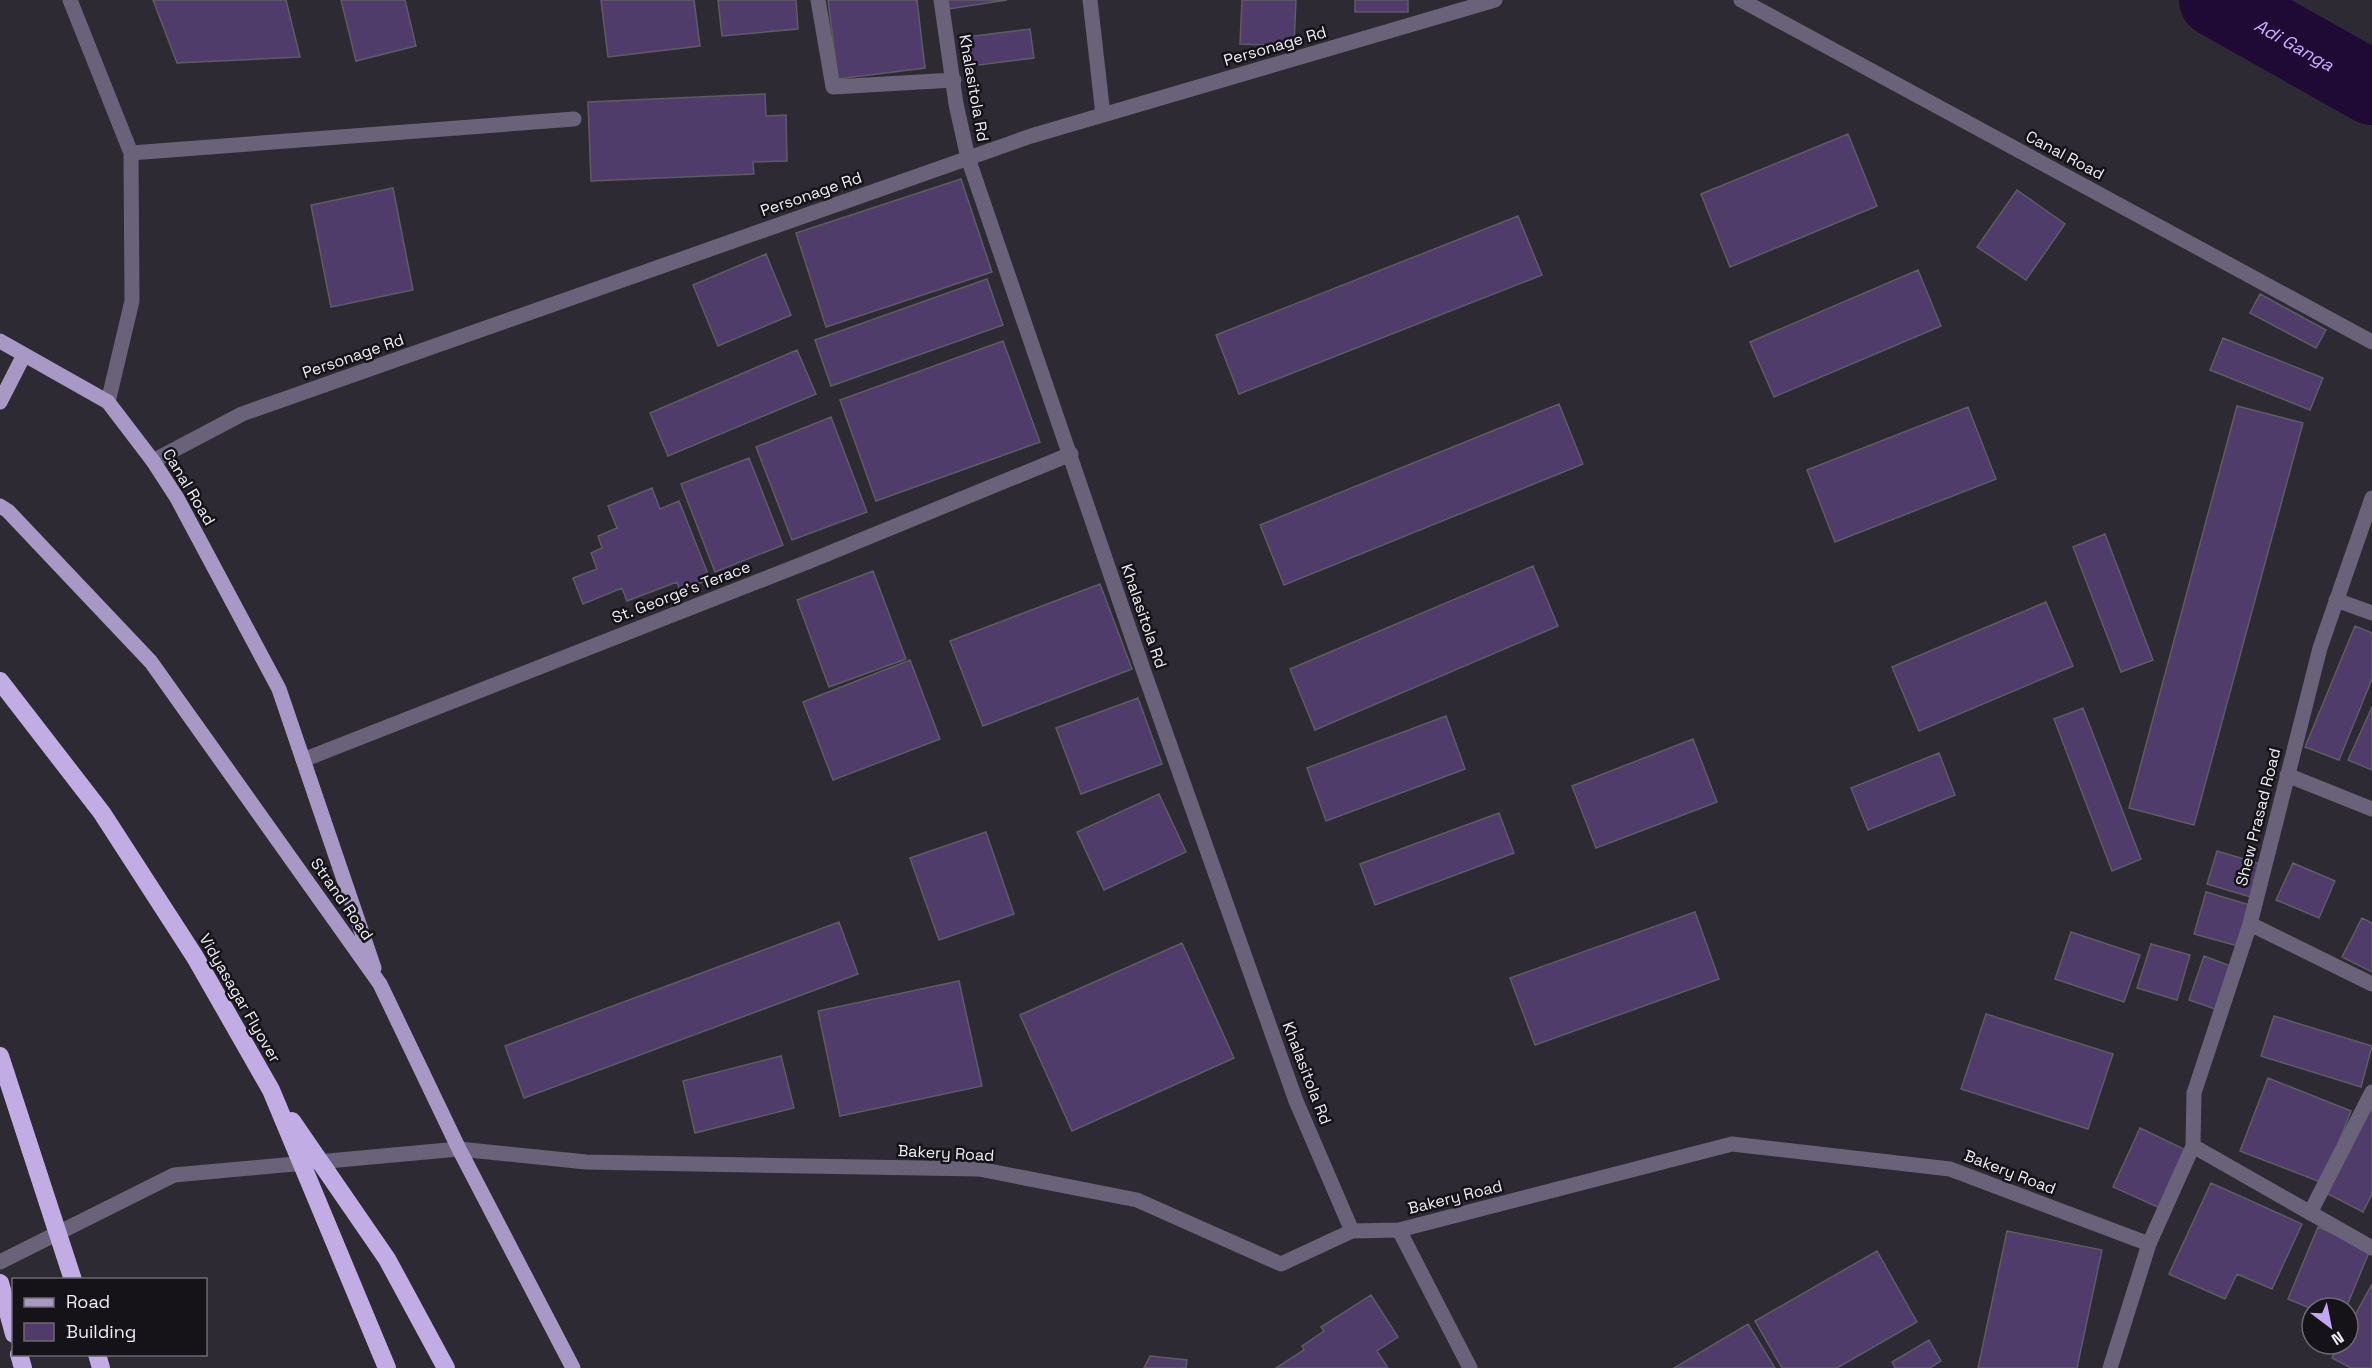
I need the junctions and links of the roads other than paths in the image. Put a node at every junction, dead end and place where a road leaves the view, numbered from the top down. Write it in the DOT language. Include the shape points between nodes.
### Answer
graph roads {
  1 [pos="70,0"];
  2 [pos="818,0"];
  3 [pos="941,0"];
  4 [pos="1090,0"];
  5 [pos="1495,0"];
  6 [pos="1741,0"];
  7 [pos="1467,4"];
  8 [pos="954,80"];
  9 [pos="1103,115"];
  10 [pos="573,119"];
  11 [pos="131,153"];
  12 [pos="968,158"];
  13 [pos="0,341"];
  14 [pos="2372,342"];
  15 [pos="24,355"];
  16 [pos="0,402"];
  17 [pos="108,402"];
  18 [pos="1071,454"];
  19 [pos="153,461"];
  20 [pos="2372,498"];
  21 [pos="0,506"];
  22 [pos="2336,600"];
  23 [pos="2372,614"];
  24 [pos="0,681"];
  25 [pos="303,760"];
  26 [pos="2287,775"];
  27 [pos="2372,809"];
  28 [pos="2250,924"];
  29 [pos="380,984"];
  30 [pos="2372,984"];
  31 [pos="0,1056"];
  32 [pos="271,1090"];
  33 [pos="2372,1092"];
  34 [pos="2193,1146"];
  35 [pos="459,1149"];
  36 [pos="2310,1213"];
  37 [pos="1399,1230"];
  38 [pos="1352,1232"];
  39 [pos="2150,1244"];
  40 [pos="2372,1248"];
  41 [pos="0,1262"];
  42 [pos="72,1278"];
  43 [pos="0,1283"];
  44 [pos="12,1327"];
  45 [pos="387,1368"];
  46 [pos="446,1368"];
  47 [pos="573,1368"];
  48 [pos="1470,1368"];
  49 [pos="2110,1368"];
  1 -- 11 [label="street"];
  2 -- 8 [label="street" via="833,87"];
  3 -- 8 [label="street, Khalasitola Rd"];
  4 -- 9 [label="street"];
  5 -- 7 [label="street, Personage Rd"];
  6 -- 14 [label="street, Canal Road"];
  7 -- 9 [label="street, Personage Rd"];
  8 -- 12 [label="street, Khalasitola Rd"];
  9 -- 12 [label="street, Personage Rd"];
  10 -- 11 [label="street"];
  11 -- 17 [label="street" via="132,301"];
  12 -- 18 [label="street, Khalasitola Rd"];
  12 -- 19 [label="street, Personage Rd" via="242,414"];
  13 -- 15 [label="main road"];
  15 -- 16 [label="main road"];
  15 -- 17 [label="main road"];
  17 -- 19 [label="main road, Canal Road"];
  18 -- 25 [label="street, St. George's Terace"];
  18 -- 38 [label="street, Khalasitola Rd" via="1296,1101"];
  19 -- 25 [label="main road, Canal Road" via="177,498 279,688"];
  20 -- 22 [label="street, Shew Prasad Road"];
  21 -- 29 [label="main road, Strand Road" via="151,662"];
  22 -- 23 [label="street"];
  22 -- 26 [label="street, Shew Prasad Road"];
  24 -- 32 [label="highway, Vidyasagar Flyover, bridge" via="102,813 195,957"];
  25 -- 29 [label="main road, Canal Road"];
  26 -- 27 [label="street"];
  26 -- 28 [label="street, Shew Prasad Road"];
  28 -- 30 [label="street"];
  28 -- 34 [label="street, Shew Prasad Road" via="2194,1093"];
  29 -- 35 [label="main road, Strand Road"];
  31 -- 42 [label="highway, bridge"];
  32 -- 45 [label="highway, Vidyasagar Flyover, bridge"];
  32 -- 46 [label="highway, bridge" via="387,1259"];
  33 -- 36 [label="street"];
  34 -- 36 [label="street"];
  34 -- 39 [label="street"];
  35 -- 38 [label="street, Bakery Road" via="586,1162 979,1169 1137,1200 1281,1264"];
  35 -- 41 [label="street, Bakery Road" via="174,1175"];
  35 -- 47 [label="main road, Strand Road"];
  36 -- 40 [label="street"];
  37 -- 38 [label="street, Bakery Road"];
  37 -- 39 [label="street, Bakery Road" via="1732,1144 1950,1169"];
  37 -- 48 [label="street"];
  39 -- 49 [label="street"];
  43 -- 44 [label="highway"];
}
